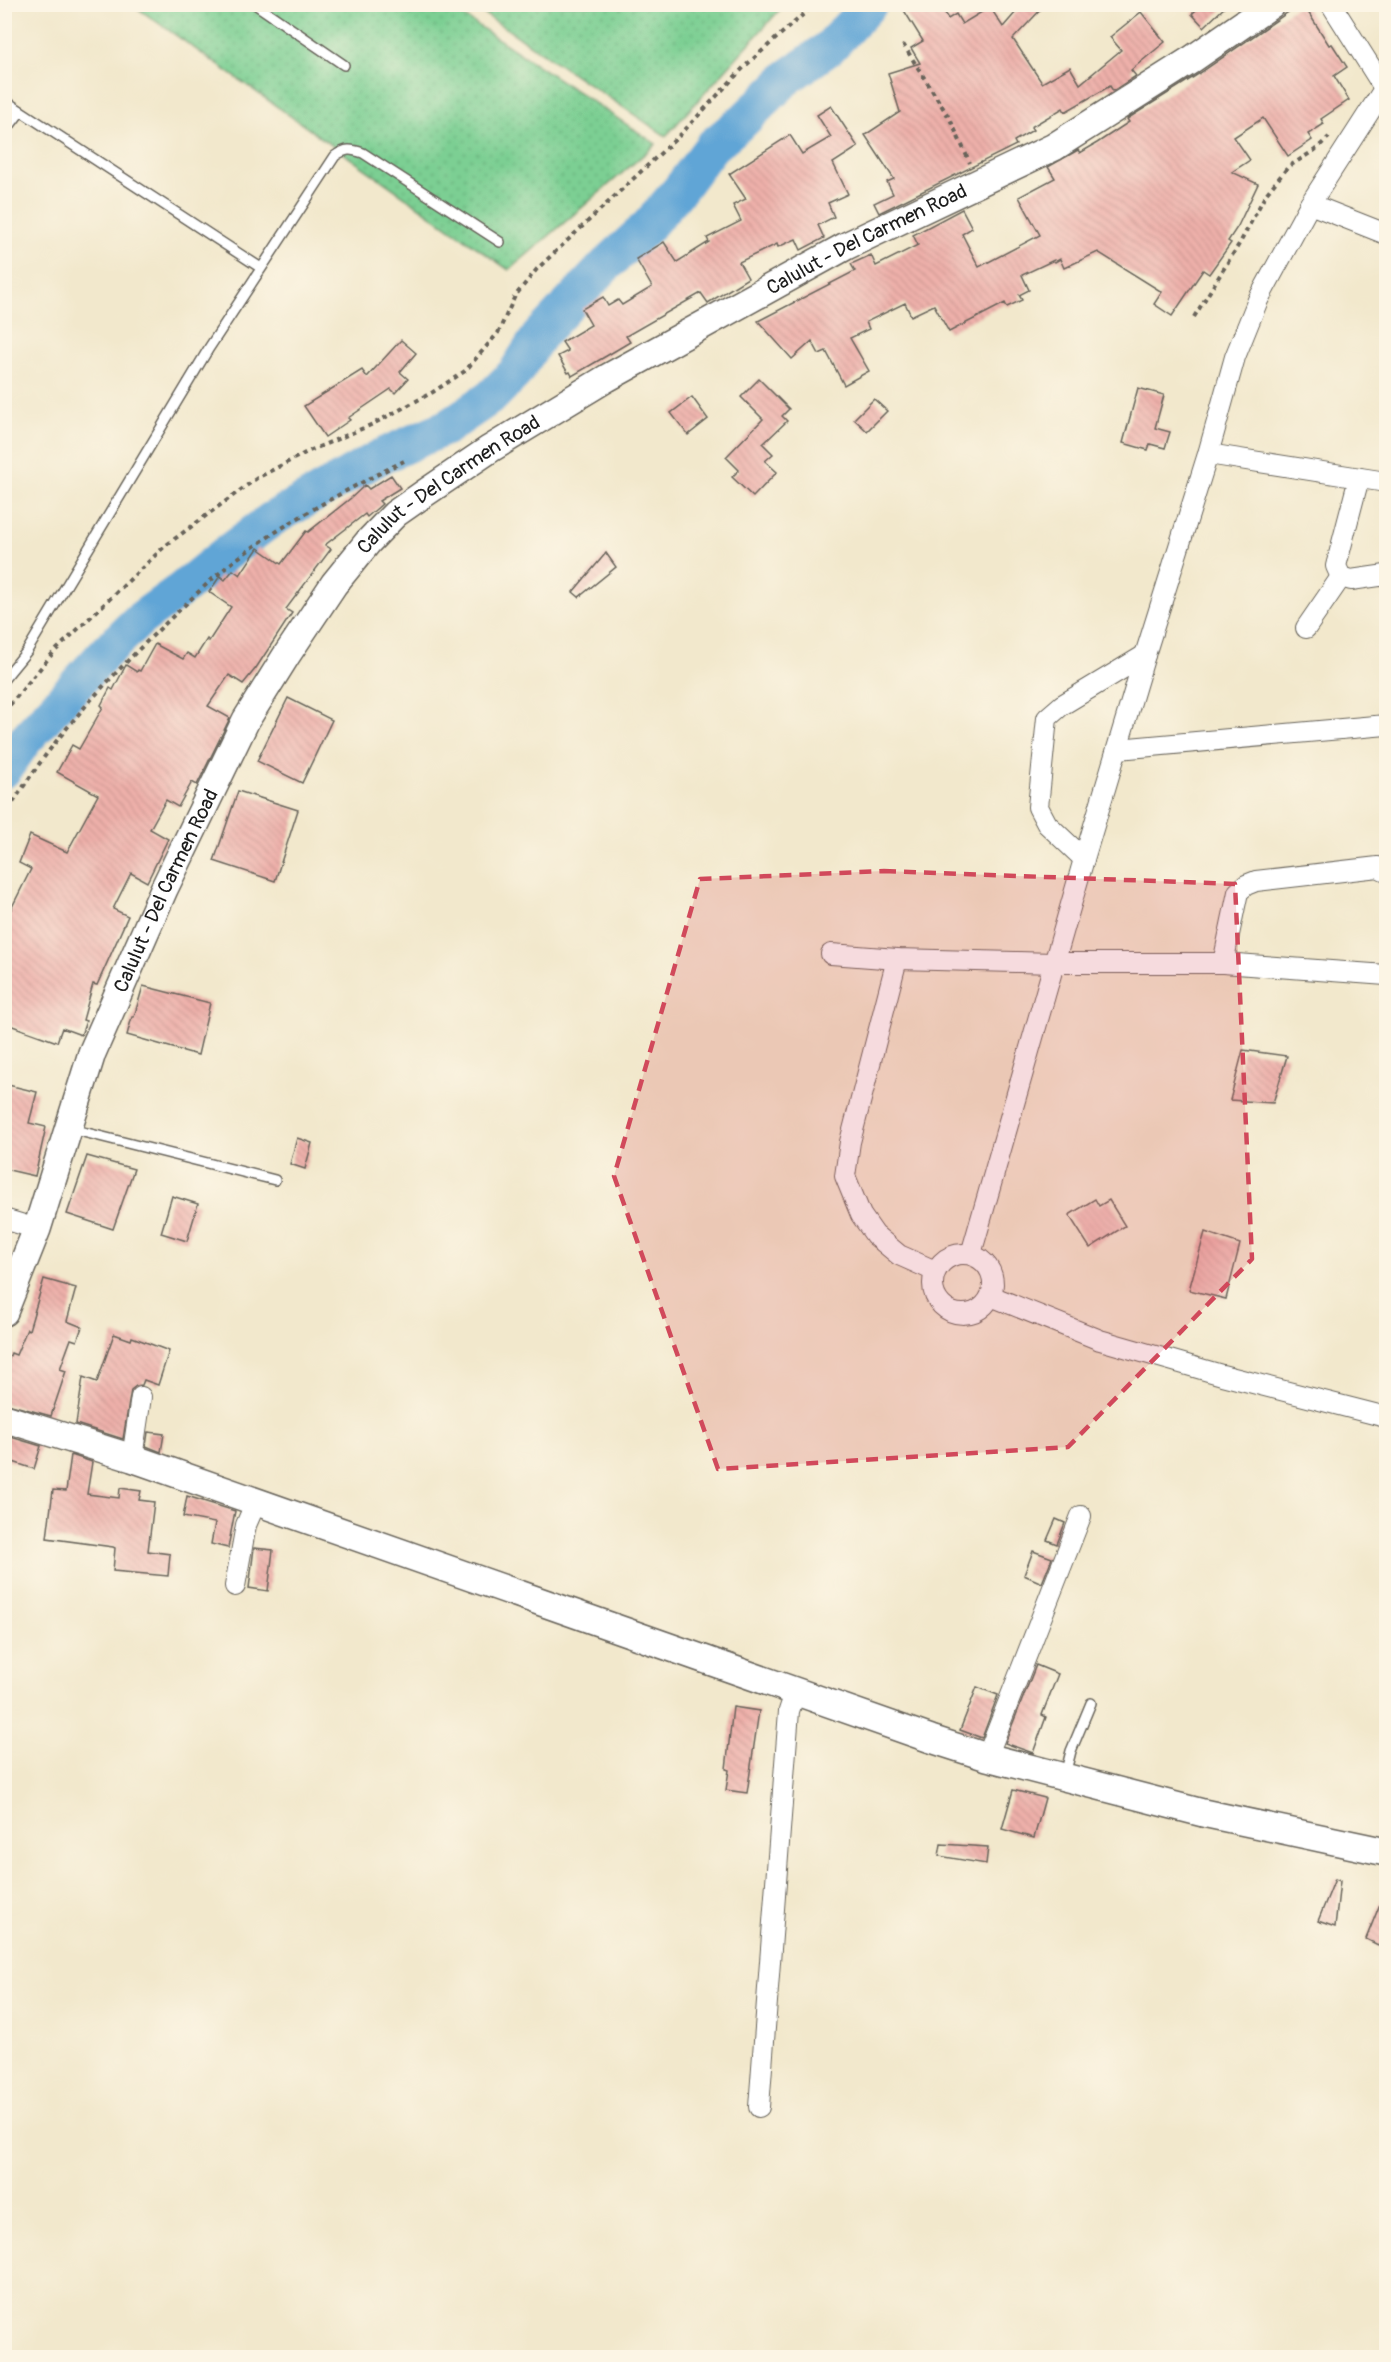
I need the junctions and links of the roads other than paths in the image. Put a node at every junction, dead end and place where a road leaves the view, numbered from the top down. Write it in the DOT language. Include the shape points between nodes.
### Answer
graph roads {
  1 [pos="255,4"];
  2 [pos="1272,4"];
  3 [pos="1331,4"];
  4 [pos="344,65"];
  5 [pos="1385,87"];
  6 [pos="4,100"];
  7 [pos="20,112"];
  8 [pos="4,133"];
  9 [pos="1310,204"];
  10 [pos="1386,234"];
  11 [pos="500,242"];
  12 [pos="261,268"];
  13 [pos="1208,454"];
  14 [pos="1359,478"];
  15 [pos="1386,482"];
  16 [pos="1386,575"];
  17 [pos="1341,578"];
  18 [pos="1306,628"];
  19 [pos="1145,655"];
  20 [pos="4,679"];
  21 [pos="1386,725"];
  22 [pos="1118,749"];
  23 [pos="1084,859"];
  24 [pos="1386,871"];
  25 [pos="831,954"];
  26 [pos="897,959"];
  27 [pos="1054,963"];
  28 [pos="1223,963"];
  29 [pos="1386,975"];
  30 [pos="69,1128"];
  31 [pos="275,1180"];
  32 [pos="4,1219"];
  33 [pos="37,1229"];
  34 [pos="971,1254"];
  35 [pos="935,1271"];
  36 [pos="991,1296"];
  37 [pos="4,1312"];
  38 [pos="141,1397"];
  39 [pos="1386,1417"];
  40 [pos="4,1418"];
  41 [pos="132,1458"];
  42 [pos="256,1502"];
  43 [pos="1081,1516"];
  44 [pos="234,1586"];
  45 [pos="796,1690"];
  46 [pos="1091,1703"];
  47 [pos="987,1757"];
  48 [pos="1065,1777"];
  49 [pos="1386,1852"];
  50 [pos="759,2107"];
  1 -- 4 [label="lane"];
  2 -- 30 [label="main road, Calulut - Del Carmen Road" via="1054,147 846,246 607,378 490,449 395,514 322,602 246,720 130,964 92,1053"];
  3 -- 5 [label="street"];
  5 -- 9 [label="street"];
  6 -- 7 [label="lane"];
  7 -- 8 [label="lane"];
  7 -- 12 [label="lane"];
  9 -- 10 [label="street"];
  9 -- 13 [label="street" via="1258,300 1235,357"];
  11 -- 12 [label="lane" via="352,149 343,150 331,160"];
  12 -- 20 [label="lane" via="27,651"];
  13 -- 14 [label="street"];
  13 -- 19 [label="street"];
  14 -- 15 [label="street"];
  14 -- 17 [label="street" via="1336,566"];
  16 -- 17 [label="street"];
  17 -- 18 [label="street"];
  19 -- 22 [label="street"];
  19 -- 23 [label="street" via="1047,718 1038,807 1047,824"];
  21 -- 22 [label="street"];
  22 -- 23 [label="street"];
  23 -- 27 [label="street"];
  24 -- 28 [label="street" via="1378,867 1256,880 1246,885 1238,892"];
  25 -- 26 [label="street"];
  26 -- 27 [label="street"];
  26 -- 35 [label="street" via="850,1142 845,1176 861,1215 875,1235 899,1255"];
  27 -- 28 [label="street"];
  27 -- 34 [label="street"];
  28 -- 29 [label="street"];
  30 -- 31 [label="lane"];
  30 -- 33 [label="main road, Calulut - Del Carmen Road"];
  32 -- 33 [label="street"];
  33 -- 37 [label="main road, Calulut - Del Carmen Road"];
  34 -- 35 [label="street" via="956,1254 943,1260"];
  34 -- 36 [label="street" via="986,1263 993,1279"];
  35 -- 36 [label="street" via="932,1287 939,1302 951,1311 966,1314 981,1308"];
  36 -- 39 [label="street" via="1100,1340"];
  38 -- 41 [label="street"];
  40 -- 41 [label="main road"];
  41 -- 42 [label="main road"];
  42 -- 44 [label="street" via="246,1525"];
  42 -- 45 [label="main road"];
  43 -- 47 [label="street"];
  45 -- 47 [label="main road"];
  45 -- 50 [label="street" via="789,1711"];
  46 -- 48 [label="lane"];
  47 -- 48 [label="main road"];
  48 -- 49 [label="main road" via="1203,1814"];
}
